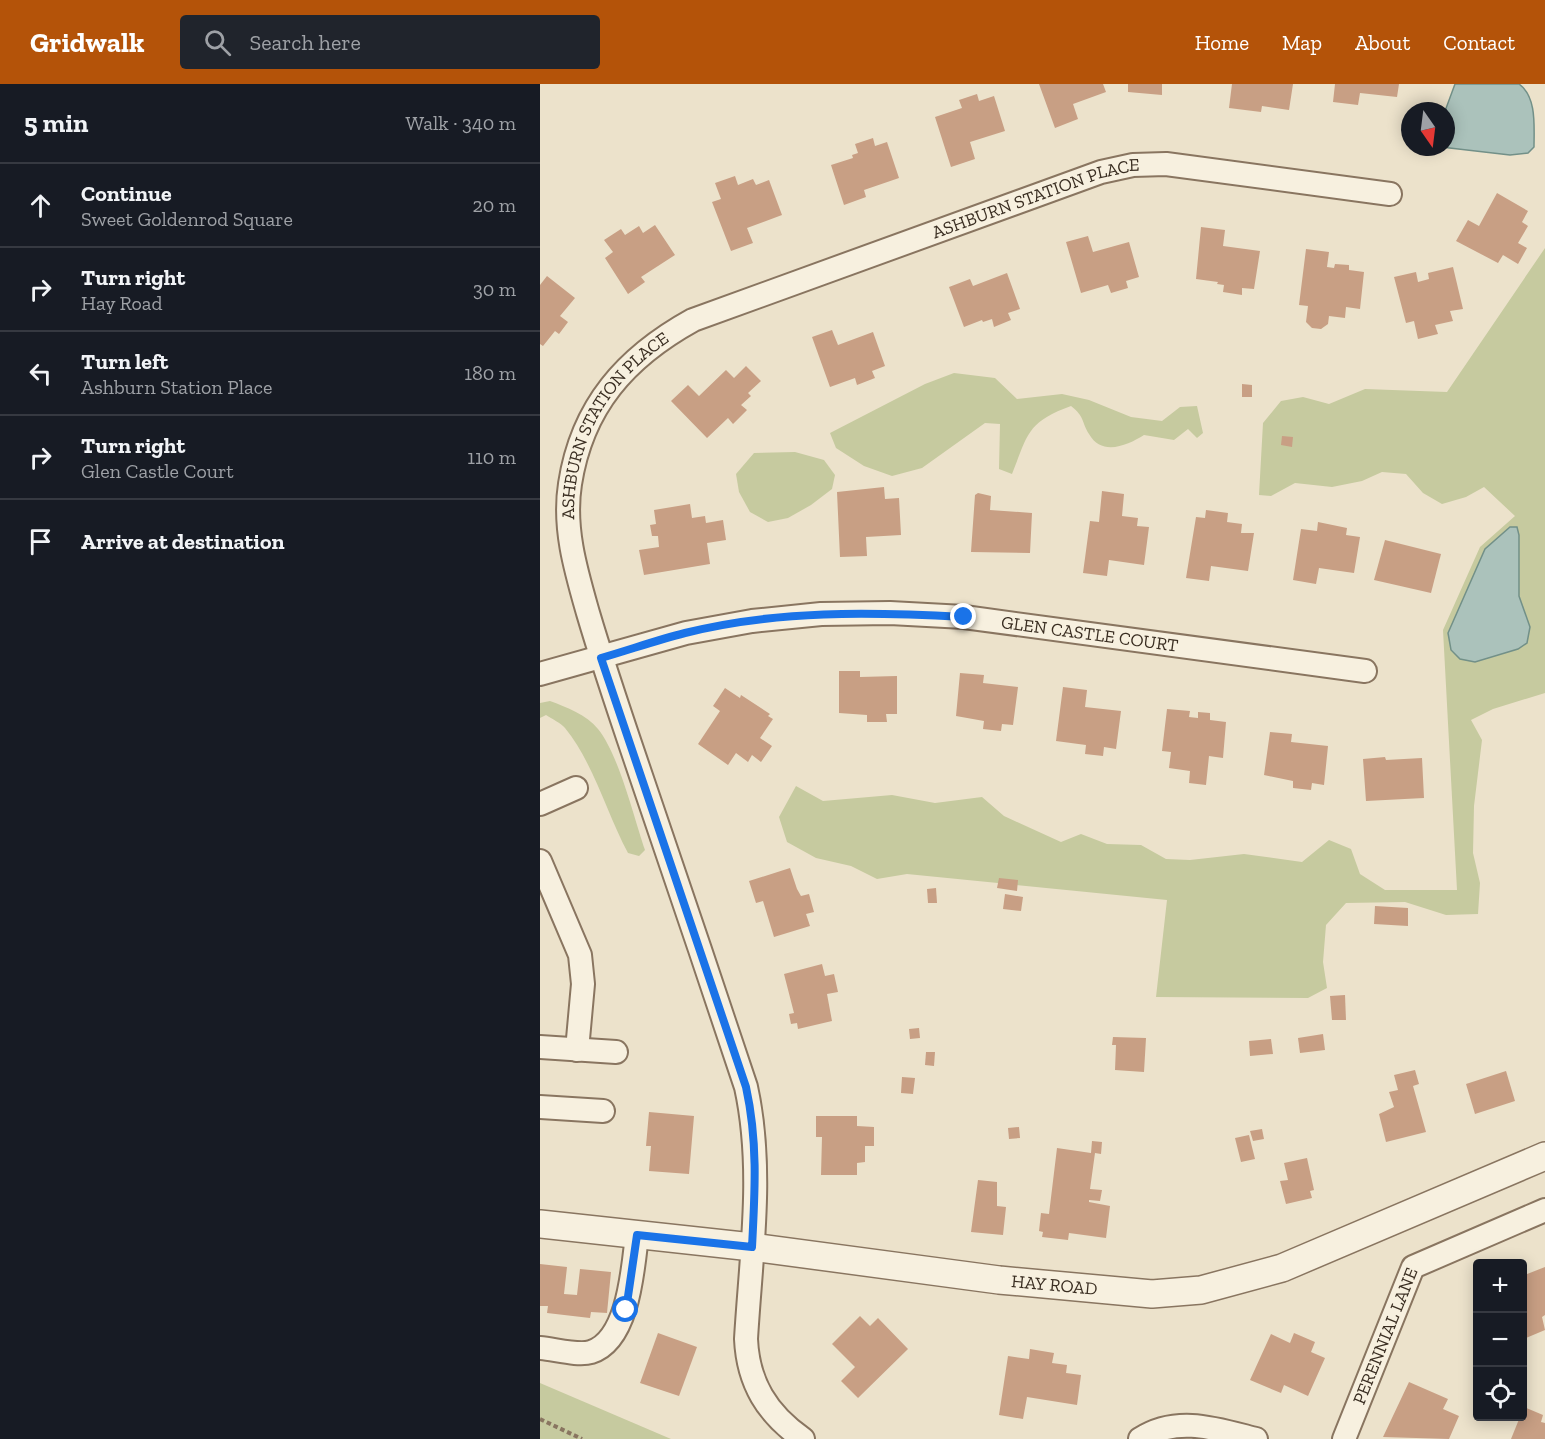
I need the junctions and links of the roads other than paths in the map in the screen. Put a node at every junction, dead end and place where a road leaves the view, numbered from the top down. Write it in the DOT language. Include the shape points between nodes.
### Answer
graph roads {
  1 [pos="1390,194"];
  2 [pos="601,658"];
  3 [pos="1365,671"];
  4 [pos="540,674"];
  5 [pos="576,788"];
  6 [pos="540,804"];
  7 [pos="540,861"];
  8 [pos="540,1047"];
  9 [pos="577,1050"];
  10 [pos="616,1052"];
  11 [pos="540,1107"];
  12 [pos="603,1111"];
  13 [pos="1545,1156"];
  14 [pos="1545,1210"];
  15 [pos="540,1224"];
  16 [pos="637,1235"];
  17 [pos="752,1247"];
  18 [pos="540,1348"];
  19 [pos="804,1439"];
  20 [pos="1140,1439"];
  21 [pos="1256,1439"];
  22 [pos="1344,1439"];
  1 -- 2 [label="street, ASHBURN STATION PLACE" via="1182,165 1132,165 1101,172 704,316 660,338 632,361 590,418 570,485 568,525 573,560"];
  2 -- 3 [label="street, GLEN CASTLE COURT" via="686,633 752,621 890,613 964,617"];
  2 -- 4 [label="street, GLEN CASTLE COURT"];
  2 -- 17 [label="street, ASHBURN STATION PLACE" via="746,1087 754,1125 756,1164"];
  5 -- 6 [label="street"];
  7 -- 9 [label="street" via="580,955 583,984"];
  8 -- 9 [label="street"];
  9 -- 10 [label="street"];
  11 -- 12 [label="street"];
  13 -- 17 [label="street, HAY ROAD" via="1282,1268 1201,1290 1152,1294 1070,1287"];
  14 -- 22 [label="street, PERENNIAL LANE" via="1413,1267"];
  15 -- 16 [label="street, HAY ROAD"];
  16 -- 17 [label="street, HAY ROAD"];
  16 -- 18 [label="street" via="626,1310 603,1346 589,1353"];
  17 -- 19 [label="street, ASHBURN STATION PLACE" via="747,1359 755,1388 768,1408"];
  20 -- 21 [label="street" via="1172,1426 1200,1425"];
}
